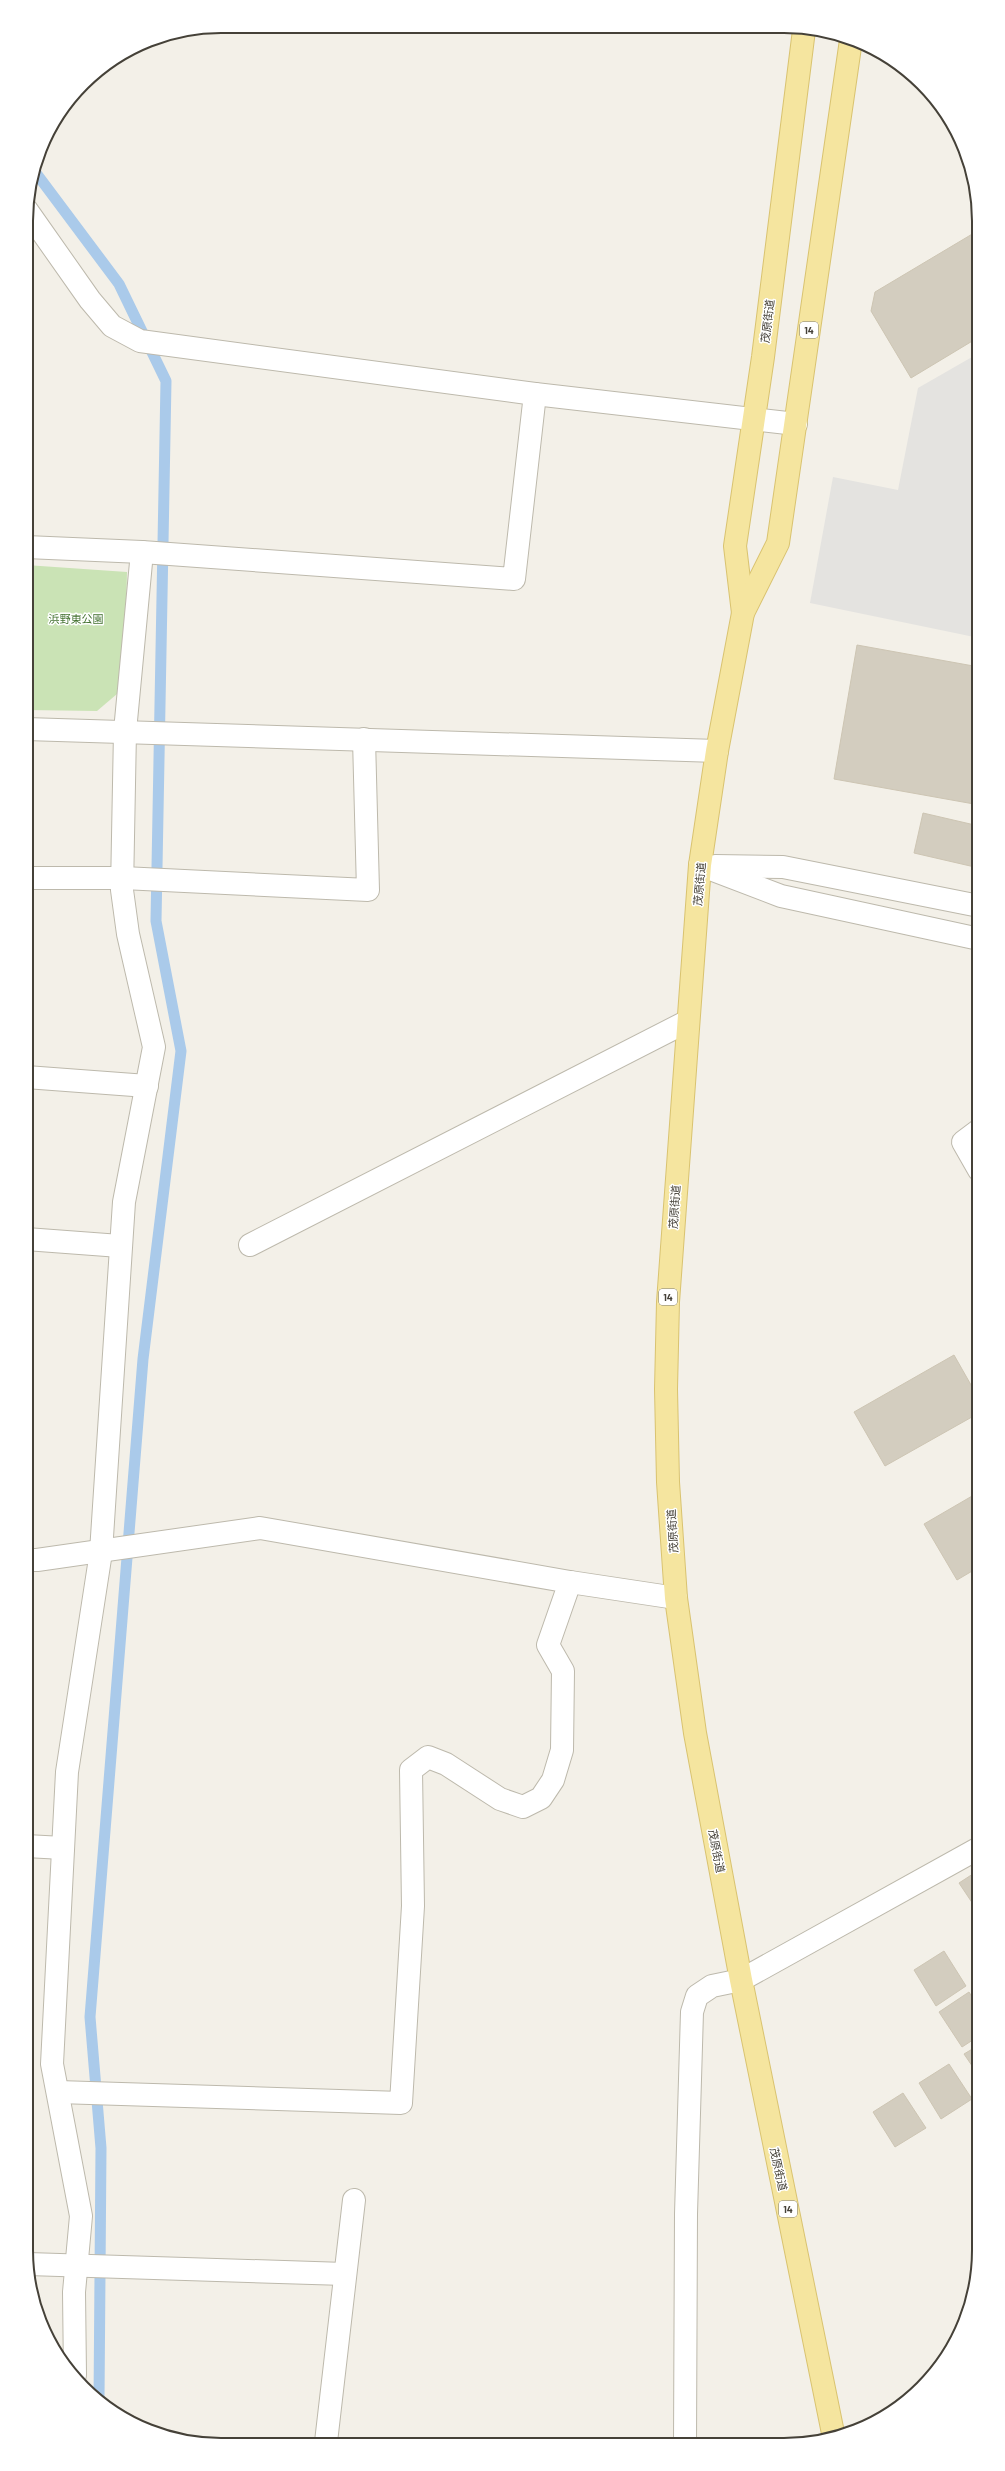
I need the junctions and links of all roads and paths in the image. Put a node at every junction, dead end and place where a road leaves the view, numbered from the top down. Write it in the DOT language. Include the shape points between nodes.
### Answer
graph roads {
  1 [pos="803,34"];
  2 [pos="851,45"];
  3 [pos="33,220"];
  4 [pos="535,394"];
  5 [pos="754,419"];
  6 [pos="796,424"];
  7 [pos="33,546"];
  8 [pos="142,552"];
  9 [pos="743,613"];
  10 [pos="33,729"];
  11 [pos="126,731"];
  12 [pos="364,739"];
  13 [pos="717,751"];
  14 [pos="700,865"];
  15 [pos="33,878"];
  16 [pos="123,878"];
  17 [pos="972,905"];
  18 [pos="972,937"];
  19 [pos="688,1021"];
  20 [pos="33,1078"];
  21 [pos="147,1086"];
  22 [pos="972,1135"];
  23 [pos="972,1158"];
  24 [pos="33,1240"];
  25 [pos="250,1245"];
  26 [pos="120,1246"];
  27 [pos="101,1552"];
  28 [pos="33,1559"];
  29 [pos="570,1582"];
  30 [pos="676,1598"];
  31 [pos="33,1846"];
  32 [pos="63,1848"];
  33 [pos="972,1852"];
  34 [pos="741,1980"];
  35 [pos="58,2092"];
  36 [pos="354,2200"];
  37 [pos="33,2264"];
  38 [pos="76,2266"];
  39 [pos="345,2274"];
  40 [pos="75,2368"];
  41 [pos="833,2432"];
  42 [pos="326,2438"];
  43 [pos="685,2438"];
  1 -- 5 [label="main road, 茂原街道 / 14"];
  2 -- 6 [label="main road, 茂原街道 / 14"];
  3 -- 4 [label="street" via="90,300 112,326 140,341"];
  4 -- 5 [label="street"];
  4 -- 8 [label="street" via="514,580"];
  5 -- 6 [label="street"];
  5 -- 9 [label="main road, 茂原街道 / 14" via="735,546"];
  6 -- 9 [label="main road, 茂原街道 / 14" via="778,543"];
  7 -- 8 [label="street"];
  8 -- 11 [label="street"];
  9 -- 13 [label="main road, 茂原街道 / 14"];
  10 -- 11 [label="street"];
  11 -- 12 [label="street"];
  11 -- 16 [label="street"];
  12 -- 13 [label="street"];
  12 -- 16 [label="street" via="368,890"];
  13 -- 14 [label="main road, 茂原街道 / 14"];
  14 -- 17 [label="street" via="783,867"];
  14 -- 18 [label="street" via="781,896"];
  14 -- 19 [label="main road, 茂原街道 / 14"];
  15 -- 16 [label="street"];
  16 -- 21 [label="street" via="128,934 154,1047"];
  19 -- 25 [label="street"];
  19 -- 30 [label="main road, 茂原街道 / 14" via="668,1302 666,1389 668,1482"];
  20 -- 21 [label="street"];
  21 -- 26 [label="street" via="124,1202"];
  22 -- 23 [label="street" via="962,1142"];
  24 -- 26 [label="street"];
  26 -- 27 [label="street"];
  27 -- 28 [label="street"];
  27 -- 29 [label="street" via="260,1528"];
  27 -- 32 [label="street" via="67,1772"];
  29 -- 30 [label="street"];
  29 -- 35 [label="street" via="548,1645 563,1671 562,1750 553,1780 540,1798 523,1807 500,1799 446,1764 428,1757 411,1770 413,1906 401,2103"];
  30 -- 34 [label="main road, 茂原街道 / 14" via="695,1733"];
  31 -- 32 [label="street"];
  32 -- 35 [label="street" via="52,2064"];
  33 -- 34 [label="street"];
  34 -- 41 [label="main road, 茂原街道 / 14"];
  34 -- 43 [label="street" via="712,1986 697,1996 692,2012 686,2214"];
  35 -- 38 [label="street" via="81,2216"];
  36 -- 39 [label="street"];
  37 -- 38 [label="street"];
  38 -- 39 [label="street"];
  38 -- 40 [label="street"];
  39 -- 42 [label="street"];
}
